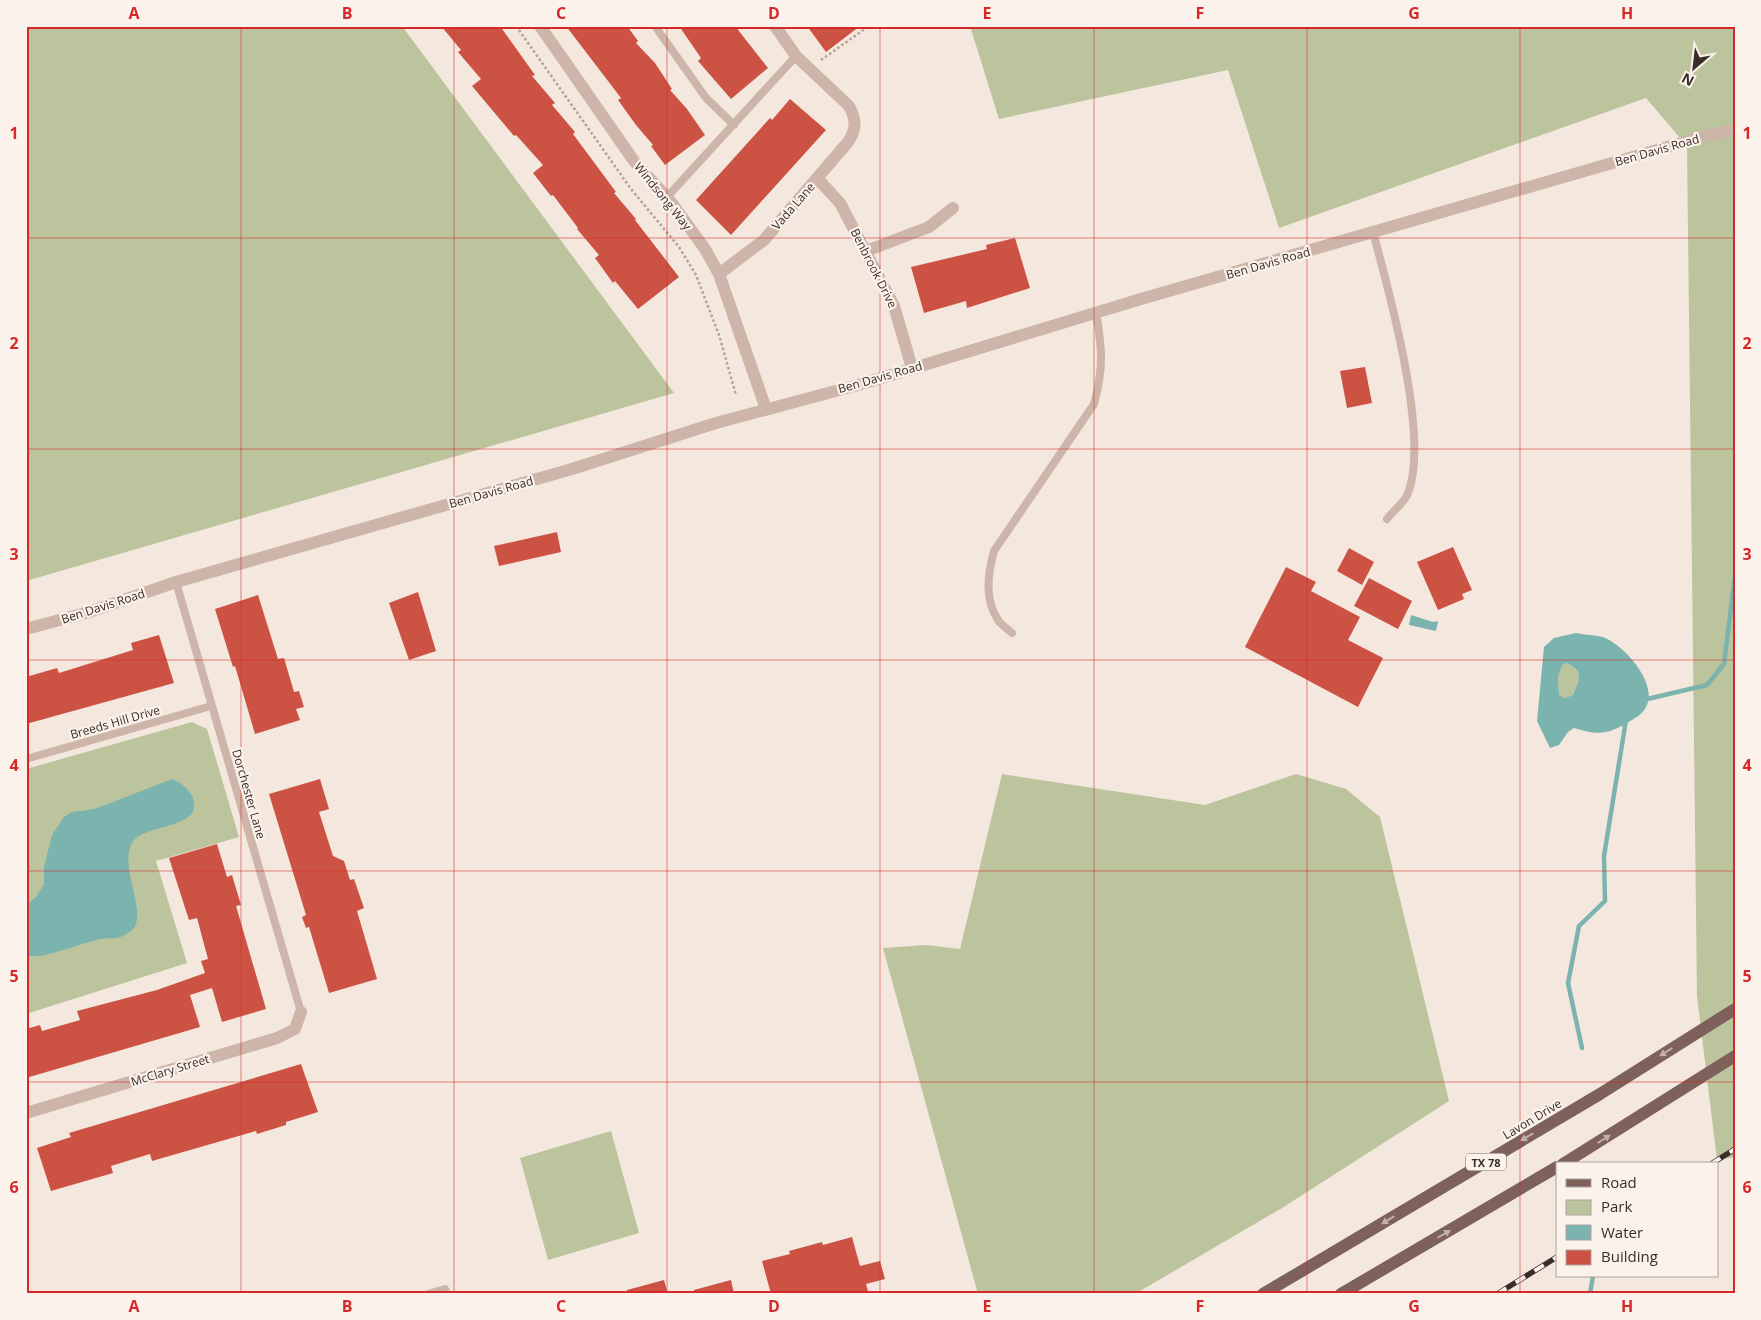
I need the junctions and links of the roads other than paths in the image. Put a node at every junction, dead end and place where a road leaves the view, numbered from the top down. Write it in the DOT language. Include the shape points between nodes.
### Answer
graph roads {
  1 [pos="540,26"];
  2 [pos="654,26"];
  3 [pos="775,26"];
  4 [pos="796,56"];
  5 [pos="734,125"];
  6 [pos="1735,130"];
  7 [pos="817,178"];
  8 [pos="667,197"];
  9 [pos="953,208"];
  10 [pos="1373,232"];
  11 [pos="866,251"];
  12 [pos="719,274"];
  13 [pos="1096,312"];
  14 [pos="912,368"];
  15 [pos="766,409"];
  16 [pos="1386,519"];
  17 [pos="176,582"];
  18 [pos="26,629"];
  19 [pos="1012,633"];
  20 [pos="211,706"];
  21 [pos="26,759"];
  22 [pos="1735,1009"];
  23 [pos="301,1012"];
  24 [pos="1735,1056"];
  25 [pos="26,1113"];
  26 [pos="1565,1162"];
  27 [pos="1556,1168"];
  28 [pos="428,1294"];
  29 [pos="447,1294"];
  30 [pos="1263,1294"];
  31 [pos="1342,1294"];
  1 -- 8 [label="street, Windsong Way" via="634,161"];
  2 -- 5 [label="lane" via="706,98"];
  3 -- 4 [label="street"];
  4 -- 5 [label="lane"];
  4 -- 7 [label="street, Vada Lane" via="849,106 856,127 848,142"];
  5 -- 8 [label="lane"];
  6 -- 10 [label="street, Ben Davis Road"];
  7 -- 11 [label="street, Benbrook Drive" via="840,203"];
  7 -- 12 [label="street, Vada Lane" via="764,240"];
  8 -- 12 [label="street, Windsong Way"];
  9 -- 11 [label="street" via="929,227"];
  10 -- 13 [label="street, Ben Davis Road"];
  10 -- 16 [label="lane" via="1407,379 1414,428 1414,470 1408,495"];
  11 -- 14 [label="street, Benbrook Drive" via="894,306"];
  12 -- 15 [label="street, Windsong Way"];
  13 -- 14 [label="street, Ben Davis Road"];
  13 -- 19 [label="lane" via="1102,366 1094,404 994,551 988,572 990,600 998,621"];
  14 -- 15 [label="street, Ben Davis Road"];
  15 -- 17 [label="street, Ben Davis Road" via="562,472"];
  17 -- 18 [label="street, Ben Davis Road"];
  17 -- 20 [label="lane, Dorchester Lane"];
  20 -- 21 [label="lane, Breeds Hill Drive"];
  20 -- 23 [label="lane, Dorchester Lane"];
  22 -- 30 [label="main road, Lavon Drive / TX 78, one-way" via="1600,1094"];
  23 -- 25 [label="street, McClary Street" via="296,1029 277,1038"];
  26 -- 24 [label="main road, one-way"];
  31 -- 27 [label="main road, one-way"];
  28 -- 29 [label="lane" via="445,1289"];
}
